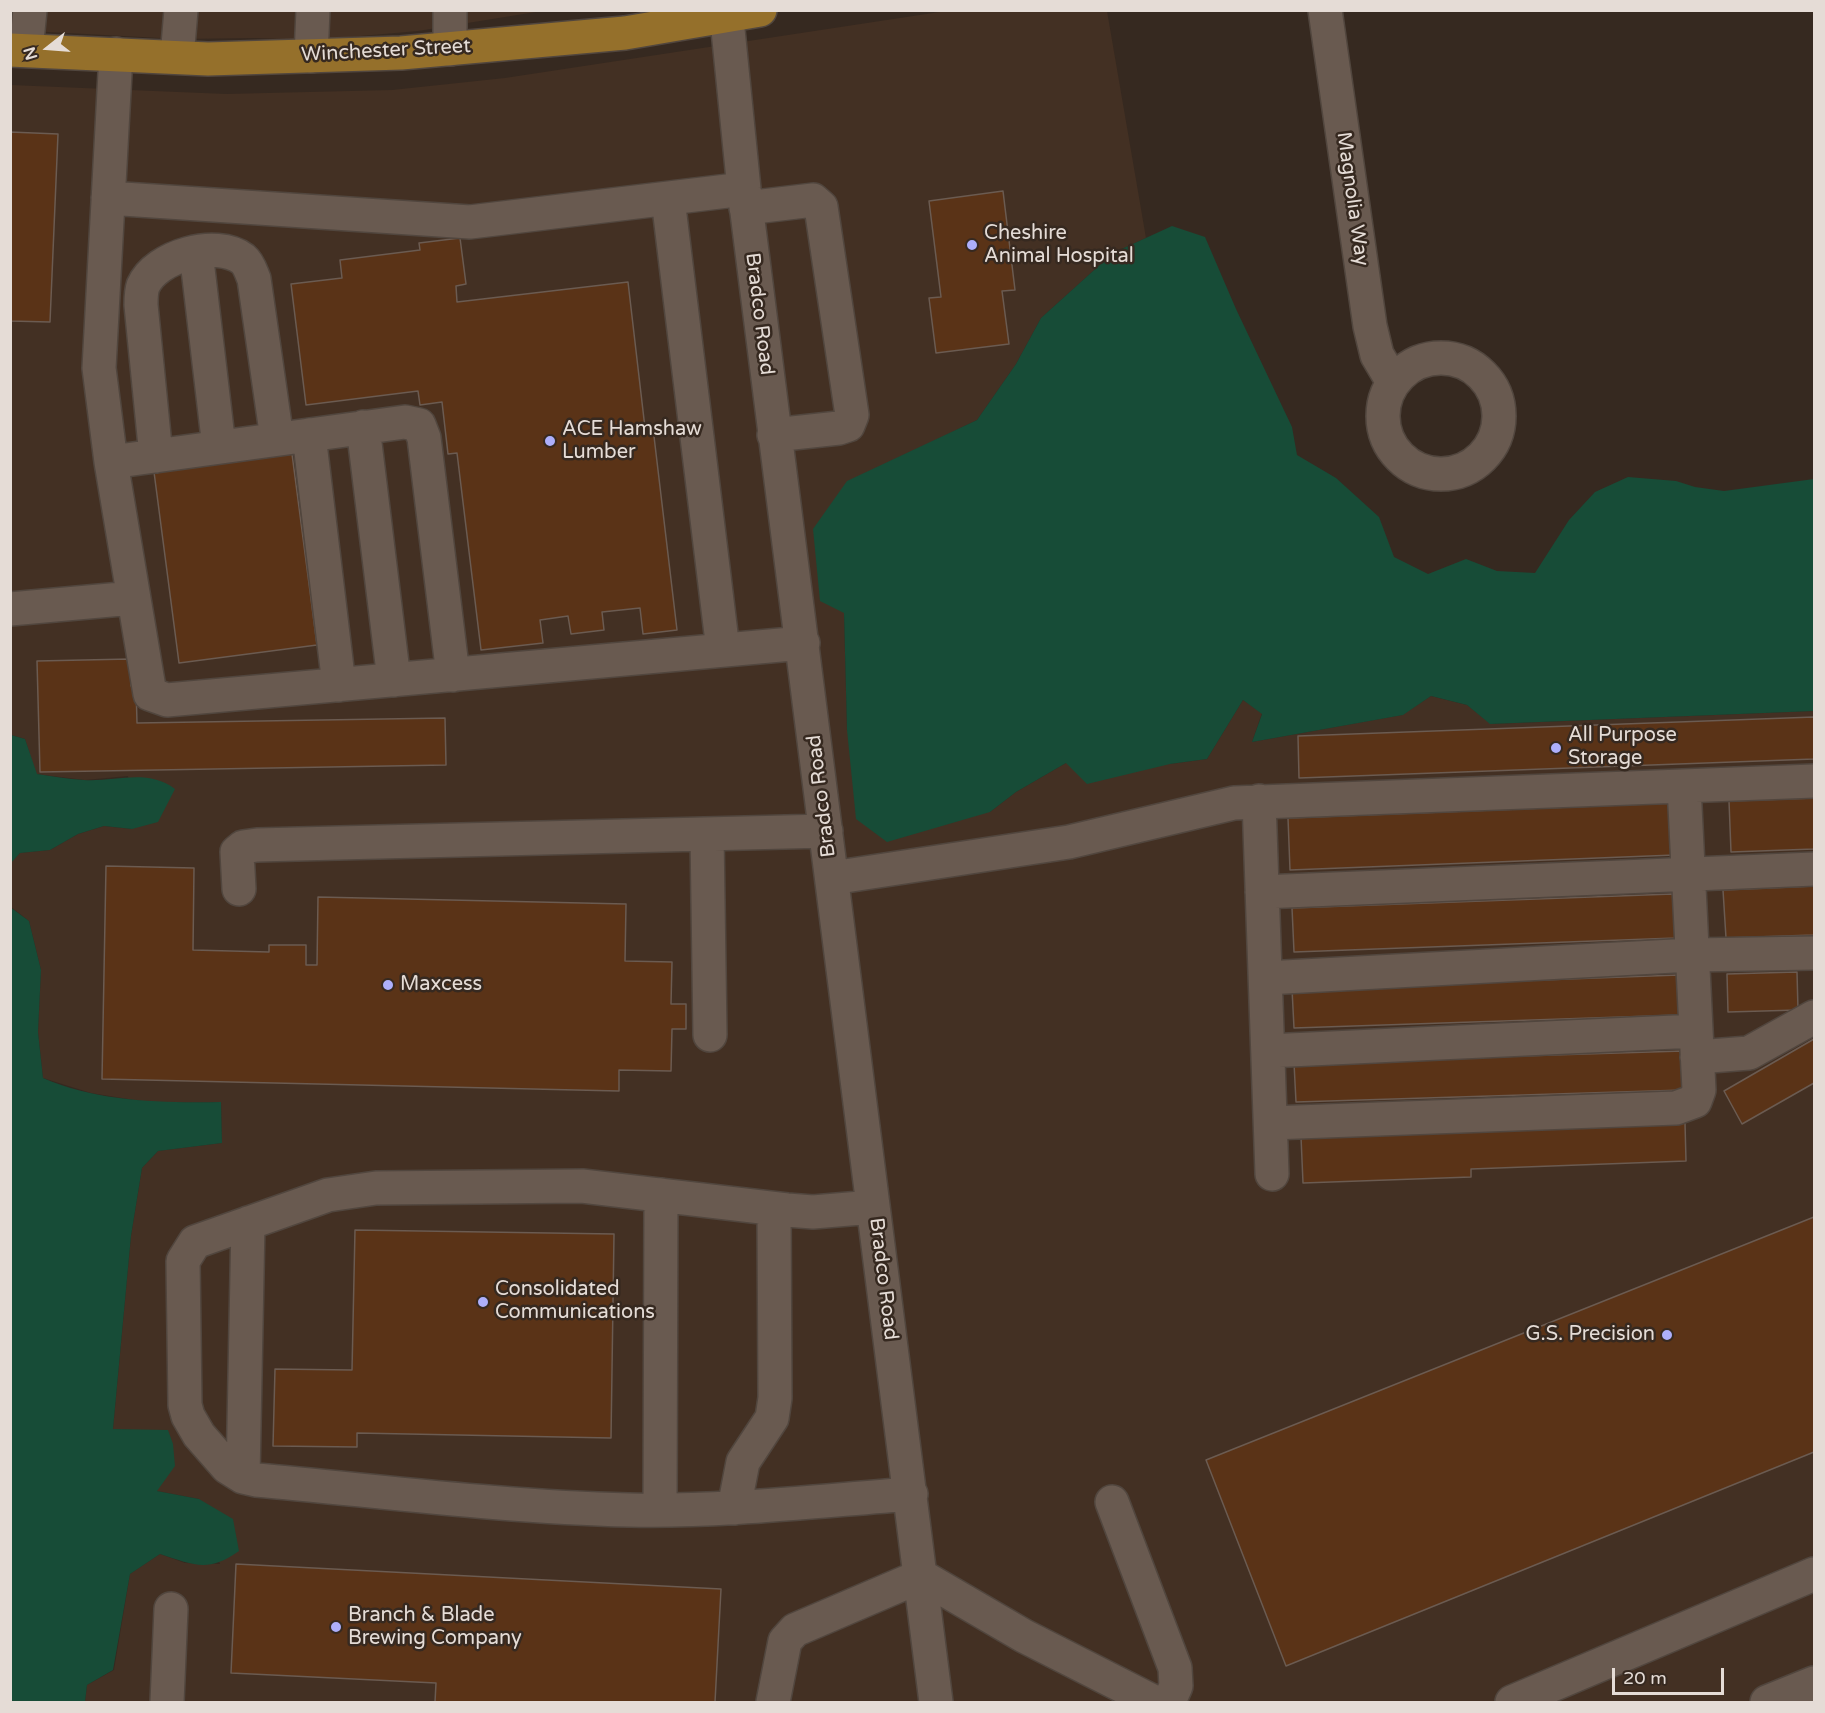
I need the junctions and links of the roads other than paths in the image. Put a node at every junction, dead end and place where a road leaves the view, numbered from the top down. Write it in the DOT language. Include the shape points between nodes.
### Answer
graph roads {
  1 [pos="30,10"];
  2 [pos="181,10"];
  3 [pos="313,10"];
  4 [pos="450,10"];
  5 [pos="760,10"];
  6 [pos="1325,10"];
  7 [pos="726,13"];
  8 [pos="450,49"];
  9 [pos="18,50"];
  10 [pos="116,54"];
  11 [pos="311,56"];
  12 [pos="177,57"];
  13 [pos="108,198"];
  14 [pos="668,199"];
  15 [pos="745,199"];
  16 [pos="196,252"];
  17 [pos="1393,382"];
  18 [pos="363,427"];
  19 [pos="309,435"];
  20 [pos="774,435"];
  21 [pos="277,439"];
  22 [pos="219,447"];
  23 [pos="156,456"];
  24 [pos="111,462"];
  25 [pos="133,598"];
  26 [pos="10,609"];
  27 [pos="803,643"];
  28 [pos="723,650"];
  29 [pos="453,675"];
  30 [pos="394,680"];
  31 [pos="339,685"];
  32 [pos="1815,782"];
  33 [pos="1684,786"];
  34 [pos="1258,801"];
  35 [pos="826,831"];
  36 [pos="707,834"];
  37 [pos="1815,869"];
  38 [pos="1688,874"];
  39 [pos="832,878"];
  40 [pos="238,889"];
  41 [pos="1262,892"];
  42 [pos="1815,952"];
  43 [pos="1692,955"];
  44 [pos="1266,978"];
  45 [pos="1815,1017"];
  46 [pos="710,1035"];
  47 [pos="1696,1044"];
  48 [pos="1268,1051"];
  49 [pos="1271,1123"];
  50 [pos="1272,1174"];
  51 [pos="661,1195"];
  52 [pos="873,1207"];
  53 [pos="774,1209"];
  54 [pos="248,1223"];
  55 [pos="243,1477"];
  56 [pos="911,1494"];
  57 [pos="1112,1502"];
  58 [pos="734,1508"];
  59 [pos="660,1510"];
  60 [pos="1815,1574"];
  61 [pos="921,1576"];
  62 [pos="171,1610"];
  63 [pos="1815,1683"];
  64 [pos="167,1702"];
  65 [pos="773,1702"];
  66 [pos="936,1702"];
  67 [pos="1154,1702"];
  68 [pos="1169,1702"];
  69 [pos="1512,1702"];
  70 [pos="1767,1702"];
  1 -- 9 [label="street"];
  2 -- 12 [label="street"];
  3 -- 11 [label="street"];
  4 -- 8 [label="street"];
  5 -- 7 [label="main road, Winchester Street"];
  6 -- 17 [label="street, Magnolia Way" via="1370,326 1377,355"];
  7 -- 8 [label="main road, Winchester Street" via="625,33"];
  7 -- 15 [label="street, Bradco Road"];
  8 -- 11 [label="main road, Winchester Street"];
  9 -- 10 [label="main road, Winchester Street"];
  10 -- 12 [label="main road, Winchester Street"];
  10 -- 13 [label="street"];
  11 -- 12 [label="main road, Winchester Street"];
  13 -- 14 [label="street" via="470,222"];
  13 -- 24 [label="street" via="99,368"];
  14 -- 15 [label="street"];
  14 -- 28 [label="street"];
  15 -- 20 [label="street, Bradco Road"];
  15 -- 20 [label="street" via="813,200 821,207 852,415 848,424 839,428"];
  16 -- 21 [label="street" via="230,254 250,267"];
  16 -- 22 [label="street"];
  16 -- 23 [label="street" via="178,255 165,263 142,287"];
  18 -- 19 [label="street"];
  18 -- 29 [label="street" via="405,422 419,425"];
  18 -- 30 [label="street"];
  19 -- 21 [label="street"];
  19 -- 31 [label="street"];
  20 -- 27 [label="street, Bradco Road"];
  21 -- 22 [label="street"];
  22 -- 23 [label="street"];
  23 -- 24 [label="street"];
  24 -- 25 [label="street"];
  25 -- 26 [label="street"];
  25 -- 31 [label="street" via="146,679 150,694 156,698"];
  27 -- 28 [label="street"];
  27 -- 35 [label="street, Bradco Road"];
  28 -- 29 [label="street"];
  29 -- 30 [label="street"];
  30 -- 31 [label="street"];
  32 -- 33 [label="street"];
  33 -- 34 [label="street"];
  33 -- 38 [label="street"];
  34 -- 39 [label="street" via="1208,808 1038,848"];
  34 -- 41 [label="street"];
  35 -- 36 [label="street"];
  35 -- 39 [label="street, Bradco Road"];
  36 -- 40 [label="street" via="256,845 237,852"];
  36 -- 46 [label="street"];
  37 -- 38 [label="street"];
  38 -- 41 [label="street"];
  38 -- 43 [label="street"];
  39 -- 52 [label="street, Bradco Road"];
  41 -- 44 [label="street"];
  42 -- 43 [label="street"];
  43 -- 44 [label="street"];
  43 -- 47 [label="street"];
  44 -- 48 [label="street"];
  45 -- 47 [label="street" via="1749,1053"];
  47 -- 48 [label="street"];
  47 -- 49 [label="street" via="1699,1090 1695,1101 1676,1108"];
  48 -- 49 [label="street"];
  49 -- 50 [label="street"];
  51 -- 53 [label="street"];
  51 -- 54 [label="street" via="582,1186 376,1188 328,1195"];
  51 -- 59 [label="street"];
  52 -- 53 [label="street" via="813,1212"];
  52 -- 56 [label="street, Bradco Road"];
  53 -- 58 [label="street" via="775,1398 772,1418 742,1462"];
  54 -- 55 [label="street"];
  54 -- 55 [label="street" via="195,1242 183,1261 185,1405 199,1435 227,1467"];
  55 -- 59 [label="street" via="568,1508"];
  56 -- 58 [label="street"];
  56 -- 61 [label="street, Bradco Road"];
  57 -- 68 [label="street" via="1175,1668 1176,1686"];
  58 -- 59 [label="street"];
  60 -- 69 [label="street"];
  61 -- 65 [label="street" via="795,1630 786,1641"];
  61 -- 66 [label="street, Bradco Road"];
  61 -- 67 [label="street" via="1024,1636"];
  62 -- 64 [label="street"];
  63 -- 70 [label="street"];
}
